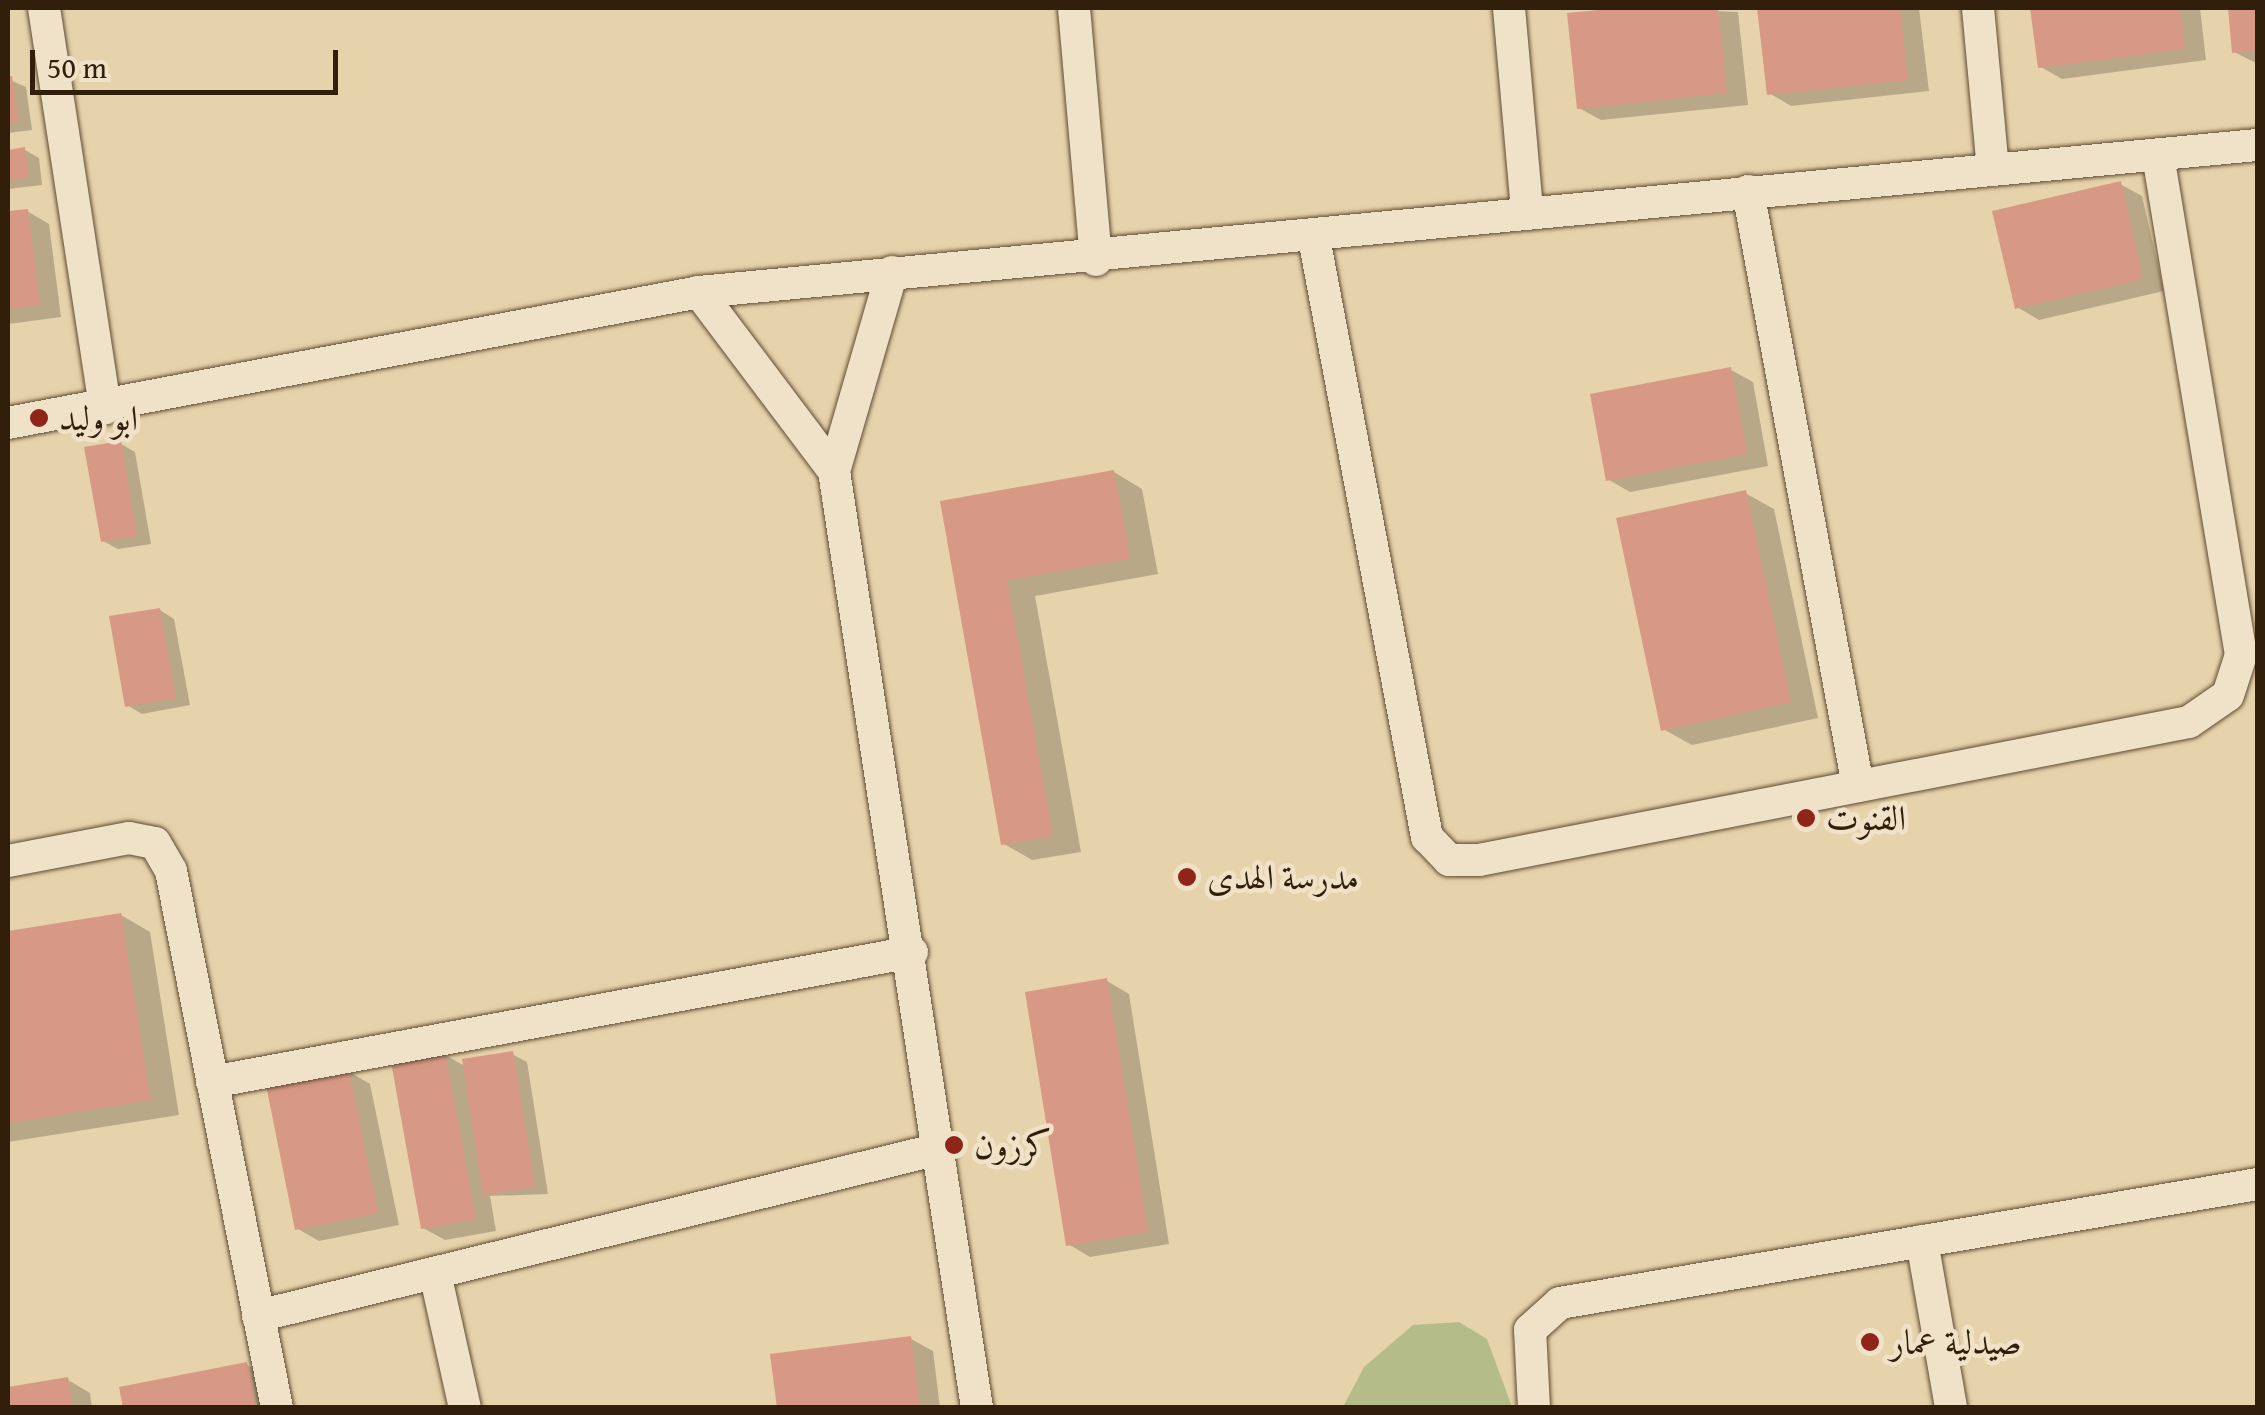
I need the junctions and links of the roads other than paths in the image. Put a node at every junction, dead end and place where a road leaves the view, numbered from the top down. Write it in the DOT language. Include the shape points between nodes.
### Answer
graph roads {
  1 [pos="44,8"];
  2 [pos="1074,8"];
  3 [pos="1510,8"];
  4 [pos="1978,8"];
  5 [pos="2258,146"];
  6 [pos="2158,154"];
  7 [pos="1993,169"];
  8 [pos="1748,192"];
  9 [pos="1527,211"];
  10 [pos="1314,238"];
  11 [pos="1096,260"];
  12 [pos="892,272"];
  13 [pos="699,292"];
  14 [pos="105,408"];
  15 [pos="8,423"];
  16 [pos="834,472"];
  17 [pos="1858,786"];
  18 [pos="8,861"];
  19 [pos="912,952"];
  20 [pos="212,1082"];
  21 [pos="944,1148"];
  22 [pos="2258,1184"];
  23 [pos="1922,1241"];
  24 [pos="435,1273"];
  25 [pos="258,1316"];
  26 [pos="277,1408"];
  27 [pos="465,1408"];
  28 [pos="977,1408"];
  29 [pos="1534,1408"];
  30 [pos="1951,1408"];
  1 -- 14 [label="street"];
  2 -- 11 [label="street"];
  3 -- 9 [label="street"];
  4 -- 7 [label="street"];
  5 -- 6 [label="street"];
  6 -- 7 [label="street"];
  6 -- 17 [label="street" via="2241,655 2228,695 2189,722"];
  7 -- 8 [label="street"];
  8 -- 9 [label="street"];
  8 -- 17 [label="street"];
  9 -- 10 [label="street"];
  10 -- 11 [label="street"];
  10 -- 17 [label="street" via="1427,837 1449,860"];
  11 -- 12 [label="street"];
  12 -- 13 [label="street"];
  12 -- 16 [label="street"];
  13 -- 14 [label="street"];
  13 -- 16 [label="street"];
  14 -- 15 [label="street"];
  16 -- 19 [label="street"];
  18 -- 20 [label="street" via="129,838 154,843 170,871"];
  19 -- 20 [label="street"];
  19 -- 21 [label="street"];
  20 -- 25 [label="street"];
  21 -- 24 [label="street"];
  21 -- 28 [label="street"];
  22 -- 23 [label="street"];
  23 -- 29 [label="street" via="1560,1303 1530,1330"];
  23 -- 30 [label="street"];
  24 -- 25 [label="street"];
  24 -- 27 [label="street"];
  25 -- 26 [label="street"];
}
